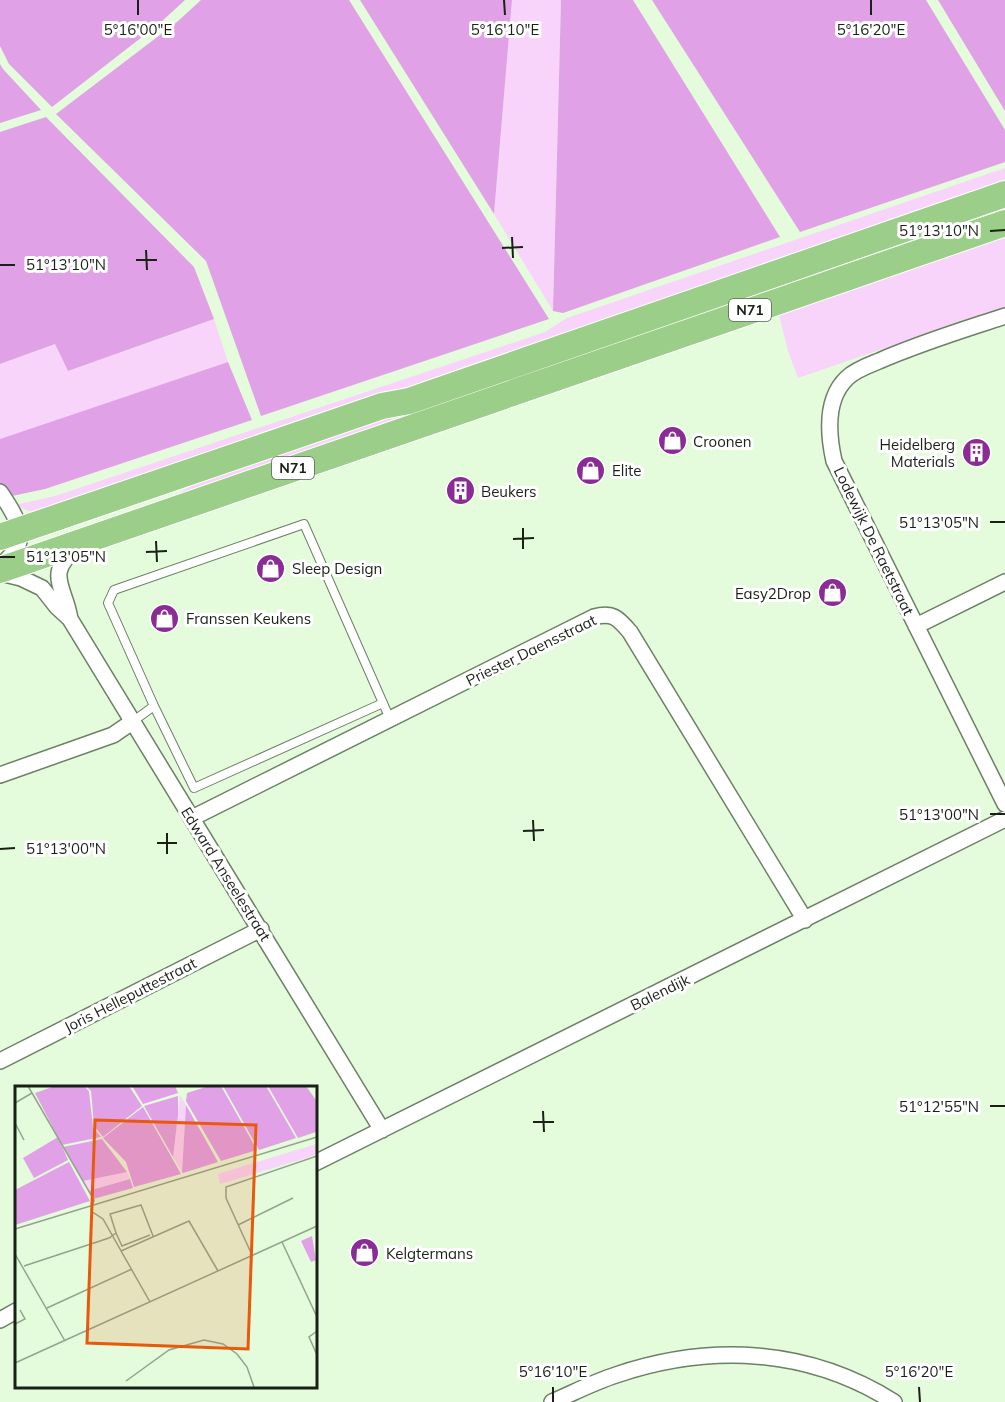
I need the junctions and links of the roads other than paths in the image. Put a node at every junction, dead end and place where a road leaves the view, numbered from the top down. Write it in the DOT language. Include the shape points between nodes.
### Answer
graph roads {
  1 [pos="1005,194"];
  2 [pos="1005,223"];
  3 [pos="1005,316"];
  4 [pos="0,492"];
  5 [pos="9,506"];
  6 [pos="51,520"];
  7 [pos="10,534"];
  8 [pos="90,538"];
  9 [pos="0,570"];
  10 [pos="1005,582"];
  11 [pos="70,620"];
  12 [pos="916,626"];
  13 [pos="383,703"];
  14 [pos="154,706"];
  15 [pos="390,719"];
  16 [pos="132,722"];
  17 [pos="0,775"];
  18 [pos="1005,804"];
  19 [pos="192,818"];
  20 [pos="1005,819"];
  21 [pos="805,920"];
  22 [pos="261,929"];
  23 [pos="0,1061"];
  24 [pos="382,1130"];
  25 [pos="316,1163"];
  26 [pos="15,1312"];
  27 [pos="0,1320"];
  28 [pos="552,1402"];
  29 [pos="894,1402"];
  1 -- 6 [label="highway, N71"];
  2 -- 8 [label="highway, N71"];
  3 -- 12 [label="street, Lodewijk De Raetstraat" via="897,353 847,378 829,419 834,460"];
  4 -- 5 [label="street"];
  5 -- 6 [label="street" via="26,518"];
  5 -- 7 [label="street"];
  6 -- 7 [label="highway, N71"];
  7 -- 9 [label="street" via="19,544"];
  8 -- 9 [label="highway, N71"];
  8 -- 11 [label="street, Edward Anseelestraat" via="65,557 58,568"];
  9 -- 11 [label="street, Edward Anseelestraat" via="42,588"];
  10 -- 12 [label="street, Lodewijk De Raetstraat"];
  11 -- 16 [label="street, Edward Anseelestraat"];
  12 -- 18 [label="street, Lodewijk De Raetstraat"];
  13 -- 14 [label="lane" via="194,788"];
  13 -- 14 [label="lane" via="304,524 114,590 108,603"];
  13 -- 15 [label="lane"];
  14 -- 16 [label="lane"];
  15 -- 19 [label="street, Priester Daensstraat"];
  15 -- 21 [label="street, Priester Daensstraat" via="594,617 612,615 630,632"];
  16 -- 17 [label="street" via="113,735"];
  16 -- 19 [label="street, Edward Anseelestraat"];
  19 -- 22 [label="street, Edward Anseelestraat"];
  20 -- 21 [label="street, Balendijk"];
  21 -- 24 [label="street, Balendijk"];
  22 -- 23 [label="street, Joris Helleputtestraat"];
  22 -- 24 [label="street, Edward Anseelestraat"];
  24 -- 25 [label="street, Balendijk"];
  26 -- 27 [label="street"];
  28 -- 29 [label="street" via="616,1375 653,1365 732,1355 780,1358 826,1369"];
}
